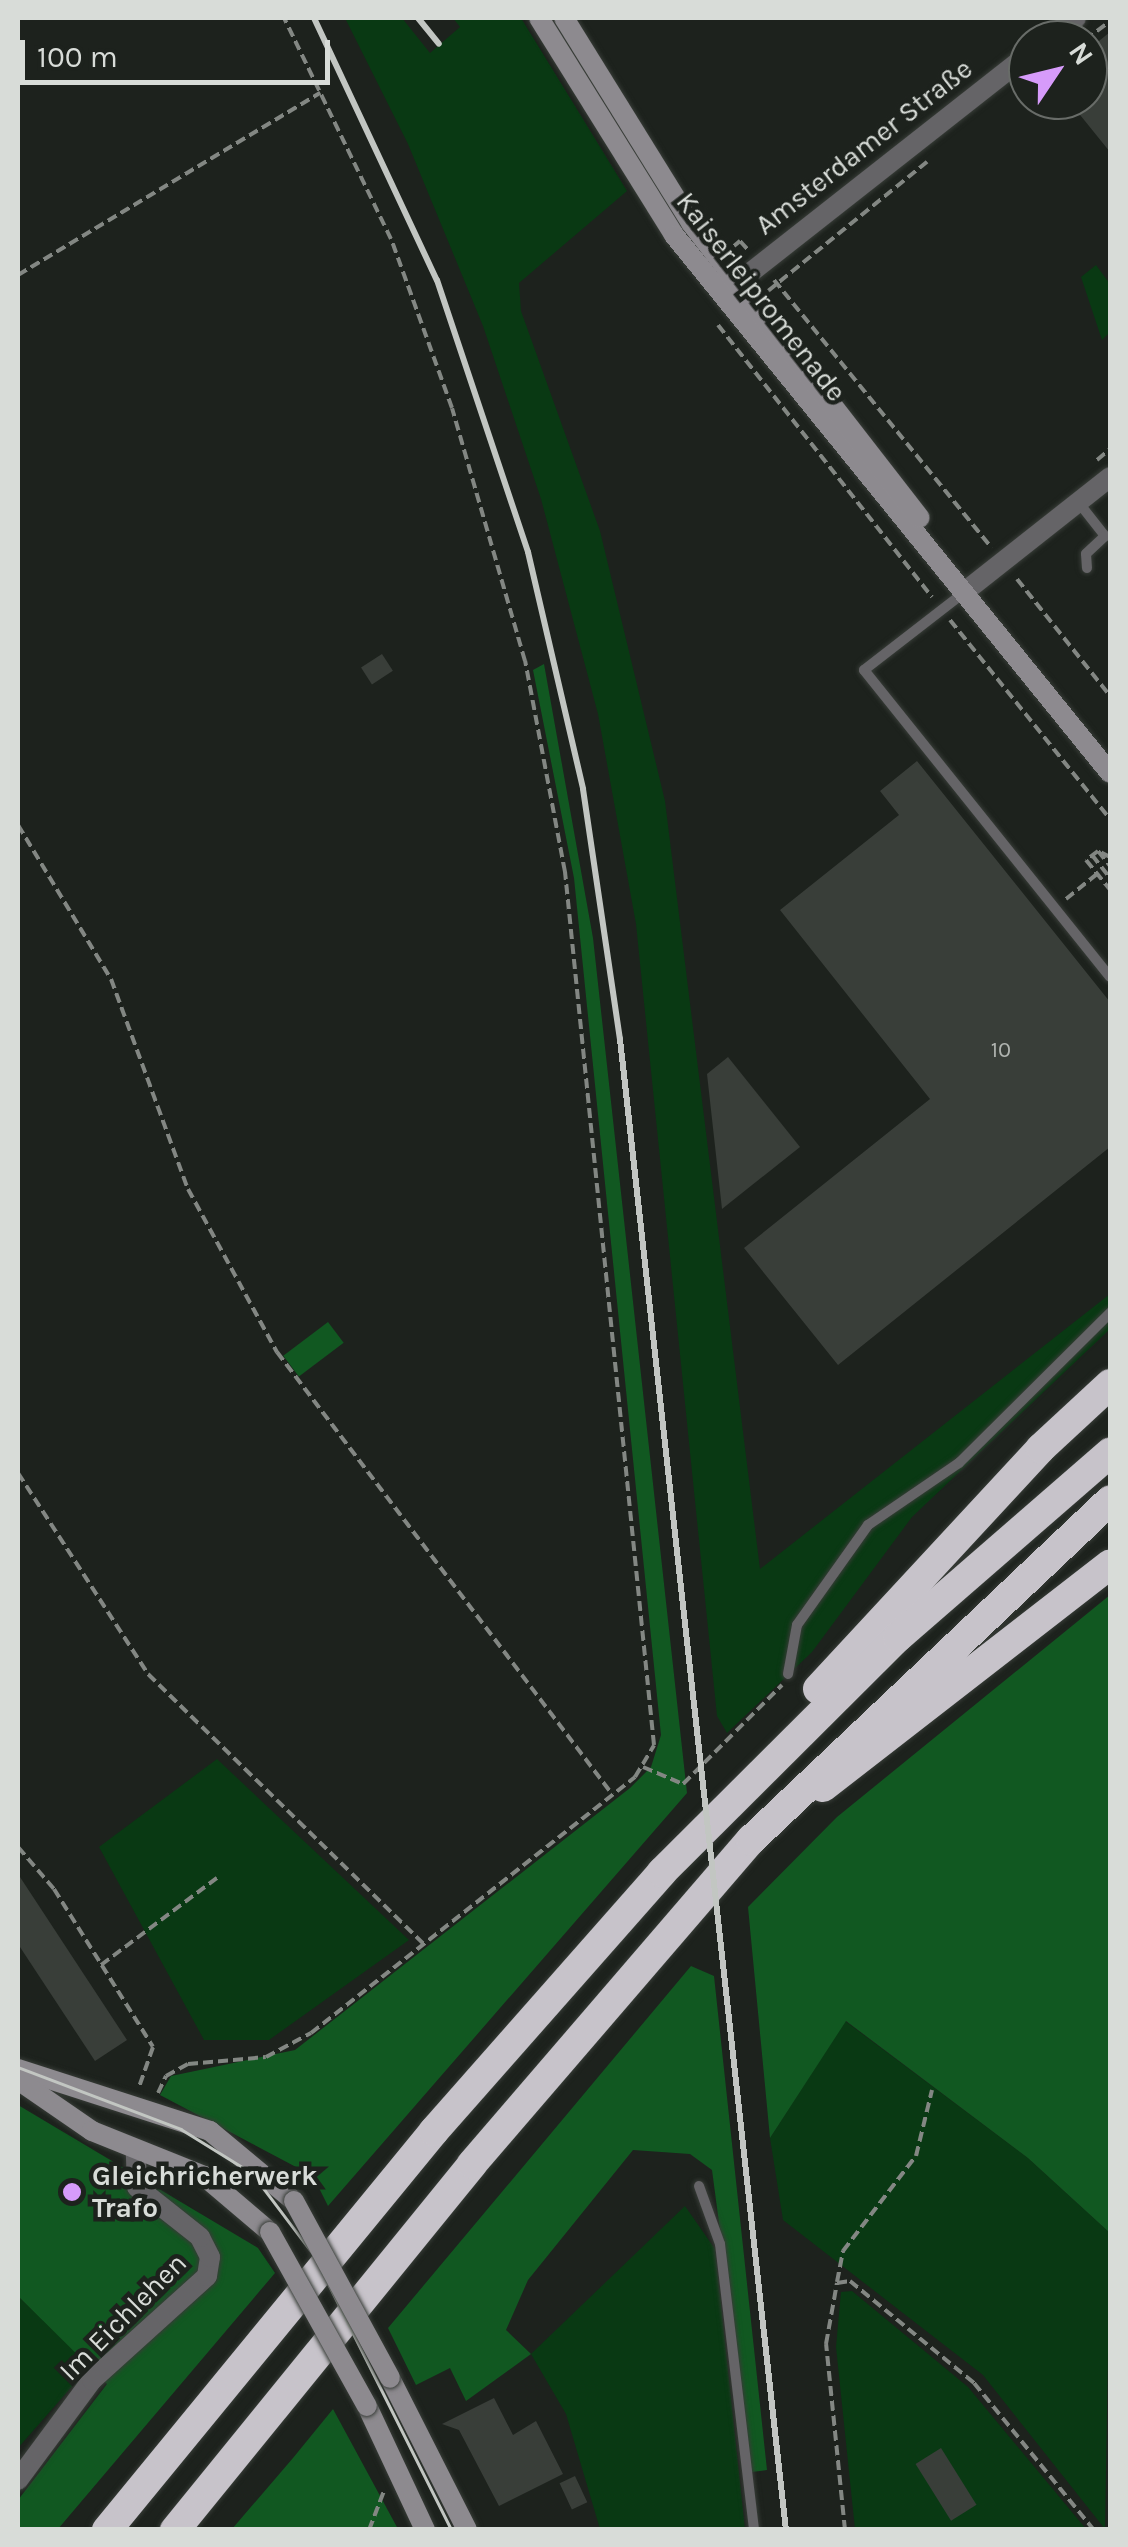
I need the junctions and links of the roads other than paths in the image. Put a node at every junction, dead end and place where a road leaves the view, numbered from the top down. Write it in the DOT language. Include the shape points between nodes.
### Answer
graph roads {
  1 [pos="540,18"];
  2 [pos="564,18"];
  3 [pos="1008,70"];
  4 [pos="728,290"];
  5 [pos="1110,477"];
  6 [pos="1079,502"];
  7 [pos="1087,568"];
  8 [pos="967,590"];
  9 [pos="1110,773"];
  10 [pos="1110,957"];
  11 [pos="1100,965"];
  12 [pos="1110,977"];
  13 [pos="1110,1313"];
  14 [pos="1110,1384"];
  15 [pos="1110,1453"];
  16 [pos="1110,1500"];
  17 [pos="1110,1564"];
  18 [pos="788,1674"];
  19 [pos="734,1798"];
  20 [pos="763,1828"];
  21 [pos="18,2069"];
  22 [pos="18,2080"];
  23 [pos="136,2149"];
  24 [pos="699,2186"];
  25 [pos="18,2480"];
  26 [pos="107,2530"];
  27 [pos="175,2530"];
  28 [pos="425,2530"];
  29 [pos="467,2530"];
  30 [pos="754,2530"];
  1 -- 4 [label="main road, Kaiserleipromenade" via="629,172"];
  2 -- 4 [label="main road, Kaiserleipromenade"];
  3 -- 4 [label="street, Amsterdamer Straße"];
  4 -- 8 [label="main road, Kaiserleipromenade" via="737,316 946,549"];
  5 -- 6 [label="street"];
  6 -- 7 [label="lane" via="1105,536 1086,554"];
  6 -- 8 [label="street"];
  8 -- 9 [label="main road, Kaiserleipromenade"];
  8 -- 11 [label="lane" via="864,670"];
  10 -- 11 [label="lane"];
  11 -- 12 [label="lane"];
  13 -- 18 [label="lane" via="959,1463 868,1525 797,1625"];
  14 -- 19 [label="highway" via="1041,1448 822,1684"];
  15 -- 19 [label="highway" via="898,1637"];
  16 -- 20 [label="highway"];
  17 -- 20 [label="highway"];
  19 -- 26 [label="highway" via="434,2131"];
  20 -- 27 [label="highway" via="472,2164"];
  21 -- 29 [label="main road, bridge" via="210,2131 294,2201"];
  22 -- 23 [label="main road" via="92,2131"];
  23 -- 25 [label="street, Im Eichlehen" via="137,2187 200,2237 210,2257 207,2276 92,2380"];
  23 -- 28 [label="main road, bridge" via="204,2176 270,2232 367,2406"];
  24 -- 30 [label="lane" via="720,2244"];
}
